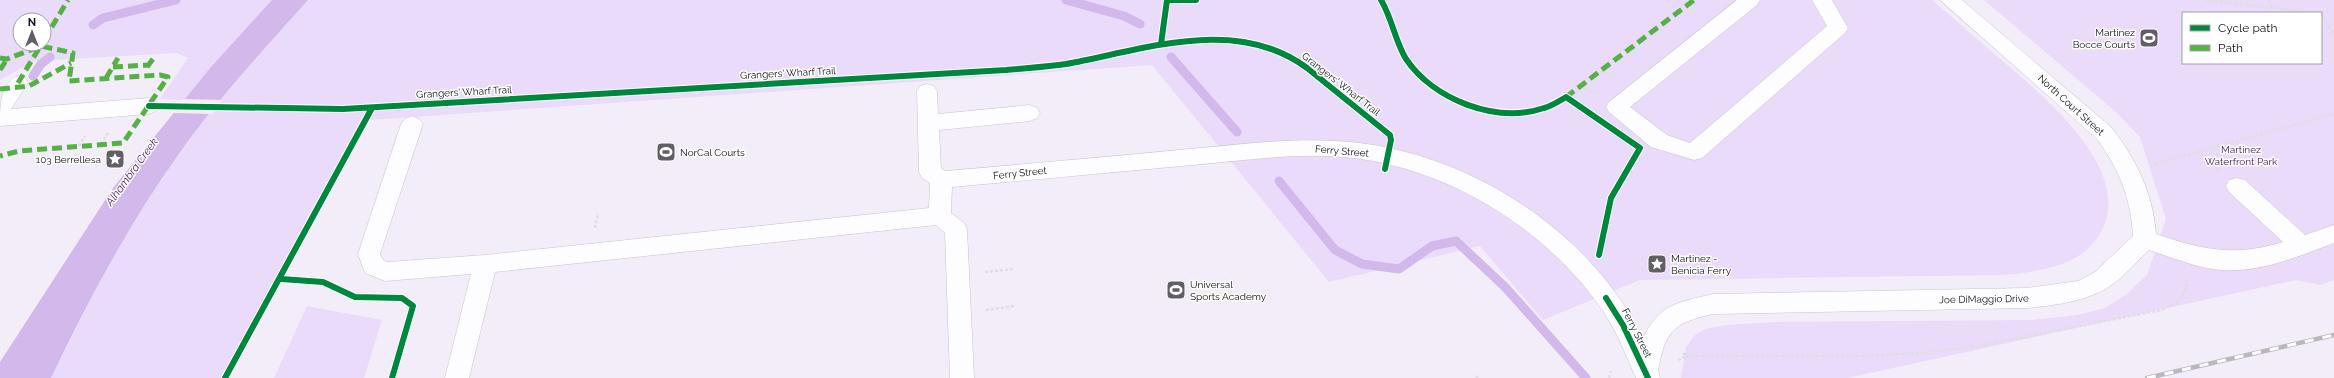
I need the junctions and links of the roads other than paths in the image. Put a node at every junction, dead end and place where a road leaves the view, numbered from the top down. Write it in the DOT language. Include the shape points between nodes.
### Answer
graph roads {
  1 [pos="1750,0"];
  2 [pos="1822,0"];
  3 [pos="1950,0"];
  4 [pos="18,83"];
  5 [pos="927,91"];
  6 [pos="149,106"];
  7 [pos="0,110"];
  8 [pos="1030,113"];
  9 [pos="0,118"];
  10 [pos="928,123"];
  11 [pos="412,124"];
  12 [pos="941,180"];
  13 [pos="2237,186"];
  14 [pos="940,216"];
  15 [pos="2334,234"];
  16 [pos="2145,239"];
  17 [pos="2301,245"];
  18 [pos="485,264"];
  19 [pos="1646,374"];
  20 [pos="457,378"];
  21 [pos="962,378"];
  1 -- 2 [label="street" via="1616,108 1659,141 1694,152 1838,28"];
  3 -- 16 [label="street, North Court Street" via="2104,133 2121,154 2139,194 2145,216"];
  4 -- 7 [label="street"];
  5 -- 10 [label="street"];
  6 -- 9 [label="street"];
  8 -- 10 [label="street"];
  10 -- 12 [label="street" via="930,172"];
  11 -- 18 [label="street" via="369,254 373,266 385,272 399,273"];
  12 -- 14 [label="street"];
  12 -- 19 [label="street, Ferry Street" via="1292,148 1330,148 1388,156 1434,169 1477,187 1515,209 1544,232 1606,298 1623,325"];
  13 -- 17 [label="street"];
  14 -- 18 [label="street"];
  14 -- 21 [label="street" via="956,229"];
  15 -- 17 [label="street"];
  16 -- 17 [label="street" via="2207,259 2227,261 2262,258"];
  16 -- 19 [label="street, Joe DiMaggio Drive" via="2103,279 2057,295 2020,298 1748,302 1714,304 1688,310 1670,318 1656,332"];
  18 -- 20 [label="street"];
}
